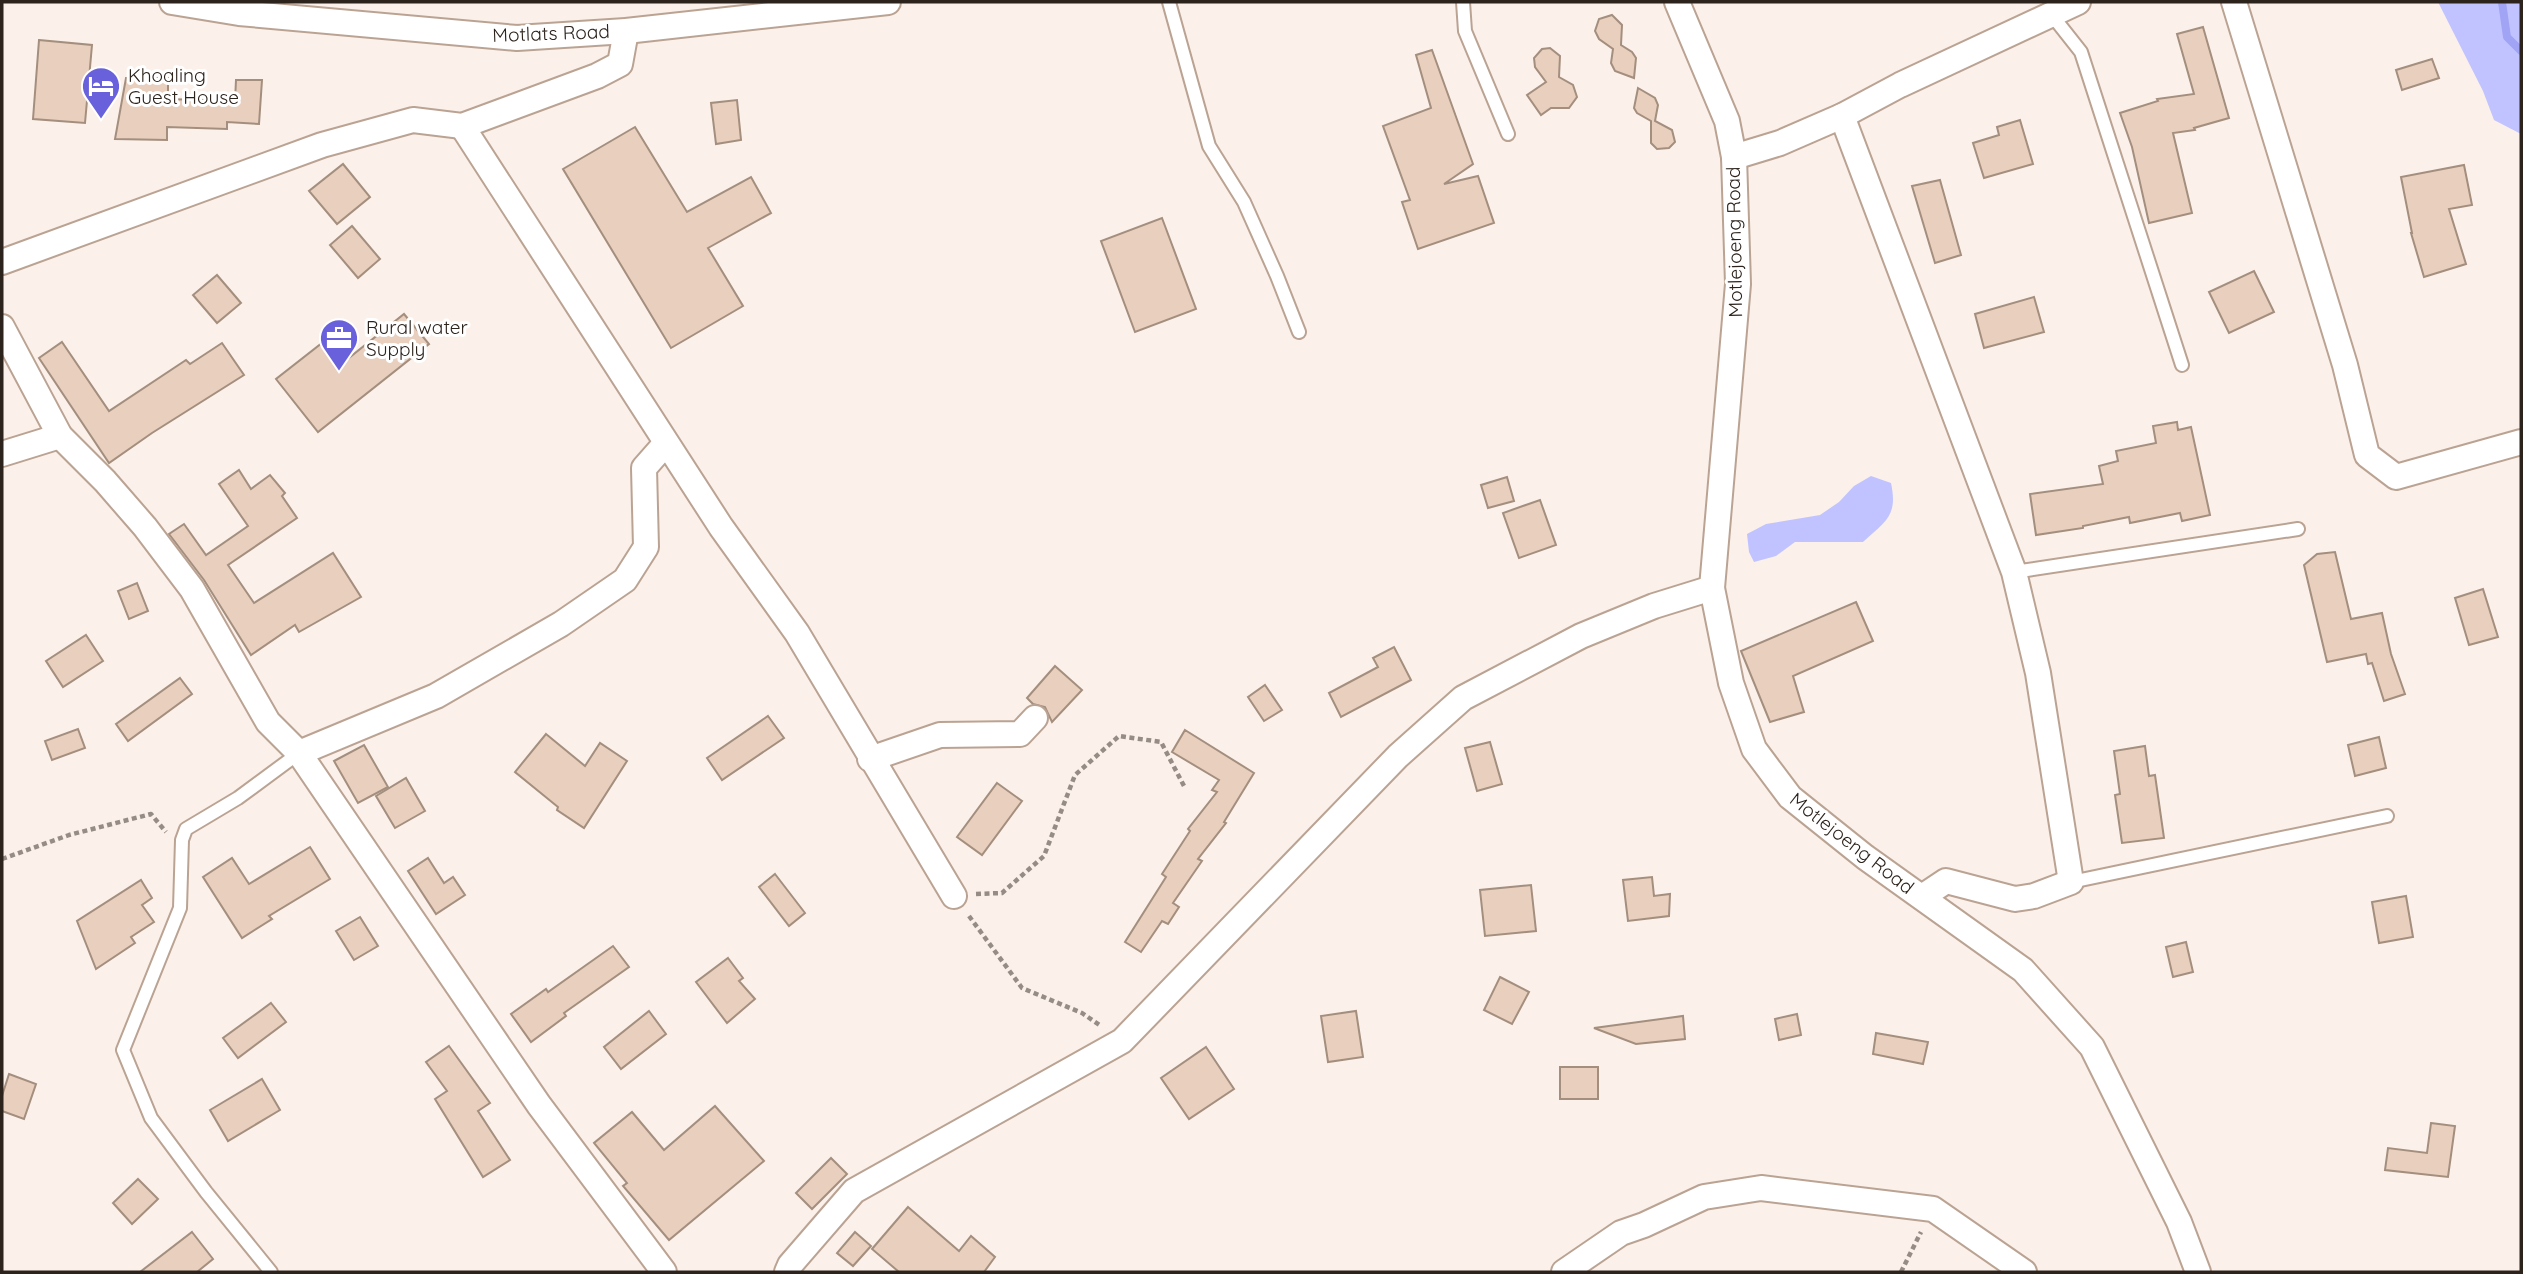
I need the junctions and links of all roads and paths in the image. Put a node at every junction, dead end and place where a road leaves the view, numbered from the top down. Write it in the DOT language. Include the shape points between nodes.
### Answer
graph roads {
  1 [pos="173,2"];
  2 [pos="888,2"];
  3 [pos="1169,2"];
  4 [pos="1462,2"];
  5 [pos="1677,2"];
  6 [pos="2078,2"];
  7 [pos="2234,2"];
  8 [pos="2051,15"];
  9 [pos="626,31"];
  10 [pos="1842,116"];
  11 [pos="462,126"];
  12 [pos="1508,134"];
  13 [pos="1734,157"];
  14 [pos="2,262"];
  15 [pos="2,327"];
  16 [pos="1299,332"];
  17 [pos="2182,365"];
  18 [pos="60,436"];
  19 [pos="2521,442"];
  20 [pos="666,443"];
  21 [pos="2,454"];
  22 [pos="2298,529"];
  23 [pos="2014,572"];
  24 [pos="1712,588"];
  25 [pos="1035,718"];
  26 [pos="299,752"];
  27 [pos="870,759"];
  28 [pos="1184,786"];
  29 [pos="2387,816"];
  30 [pos="182,840"];
  31 [pos="2,859"];
  32 [pos="2071,882"];
  33 [pos="954,896"];
  34 [pos="1922,897"];
  35 [pos="1122,1041"];
  36 [pos="1933,1209"];
  37 [pos="271,1272"];
  38 [pos="664,1272"];
  39 [pos="787,1272"];
  40 [pos="1564,1272"];
  41 [pos="1901,1272"];
  42 [pos="2024,1272"];
  43 [pos="2198,1272"];
  1 -- 9 [label="street, Motlats Road" via="239,13 517,38"];
  2 -- 9 [label="street, Motlats Road"];
  3 -- 16 [label="lane" via="1209,145 1244,202"];
  4 -- 12 [label="lane" via="1465,31"];
  5 -- 13 [label="street, Motlejoeng Road" via="1727,121"];
  6 -- 8 [label="street"];
  7 -- 19 [label="street" via="2345,365 2367,455 2396,477"];
  8 -- 10 [label="street"];
  8 -- 17 [label="lane" via="2081,52"];
  9 -- 11 [label="street" via="620,64"];
  10 -- 13 [label="street" via="1780,144"];
  10 -- 23 [label="street"];
  11 -- 14 [label="street" via="413,120 322,145"];
  11 -- 20 [label="street"];
  13 -- 24 [label="street, Motlejoeng Road" via="1738,284"];
  15 -- 18 [label="street"];
  18 -- 21 [label="street"];
  18 -- 26 [label="street" via="153,537 192,589 268,722"];
  20 -- 26 [label="street" via="644,468 646,547 625,580 561,625 436,696"];
  20 -- 27 [label="street" via="797,633"];
  22 -- 23 [label="lane"];
  23 -- 32 [label="street" via="2038,673"];
  24 -- 34 [label="street, Motlejoeng Road" via="1731,684 1754,749 1790,797"];
  24 -- 35 [label="street" via="1581,636 1463,698 1398,756"];
  25 -- 27 [label="street" via="1020,734 940,735"];
  26 -- 30 [label="lane" via="238,798 186,829"];
  26 -- 38 [label="street" via="539,1105"];
  27 -- 33 [label="street"];
  28 -- 33 [label="path" via="1161,742 1119,736 1075,775 1044,856 1002,893"];
  29 -- 32 [label="lane"];
  30 -- 31 [label="path" via="168,834 151,814 69,835"];
  30 -- 37 [label="lane" via="180,908 123,1050 151,1118"];
  32 -- 34 [label="street" via="2015,898 1946,881"];
  33 -- 35 [label="path" via="1023,988 1082,1013"];
  34 -- 43 [label="street, Motlejoeng Road" via="2023,970 2092,1047 2179,1222"];
  35 -- 39 [label="street" via="854,1191"];
  36 -- 40 [label="street" via="1761,1188 1704,1197 1621,1233"];
  36 -- 41 [label="path"];
  36 -- 42 [label="street"];
}
